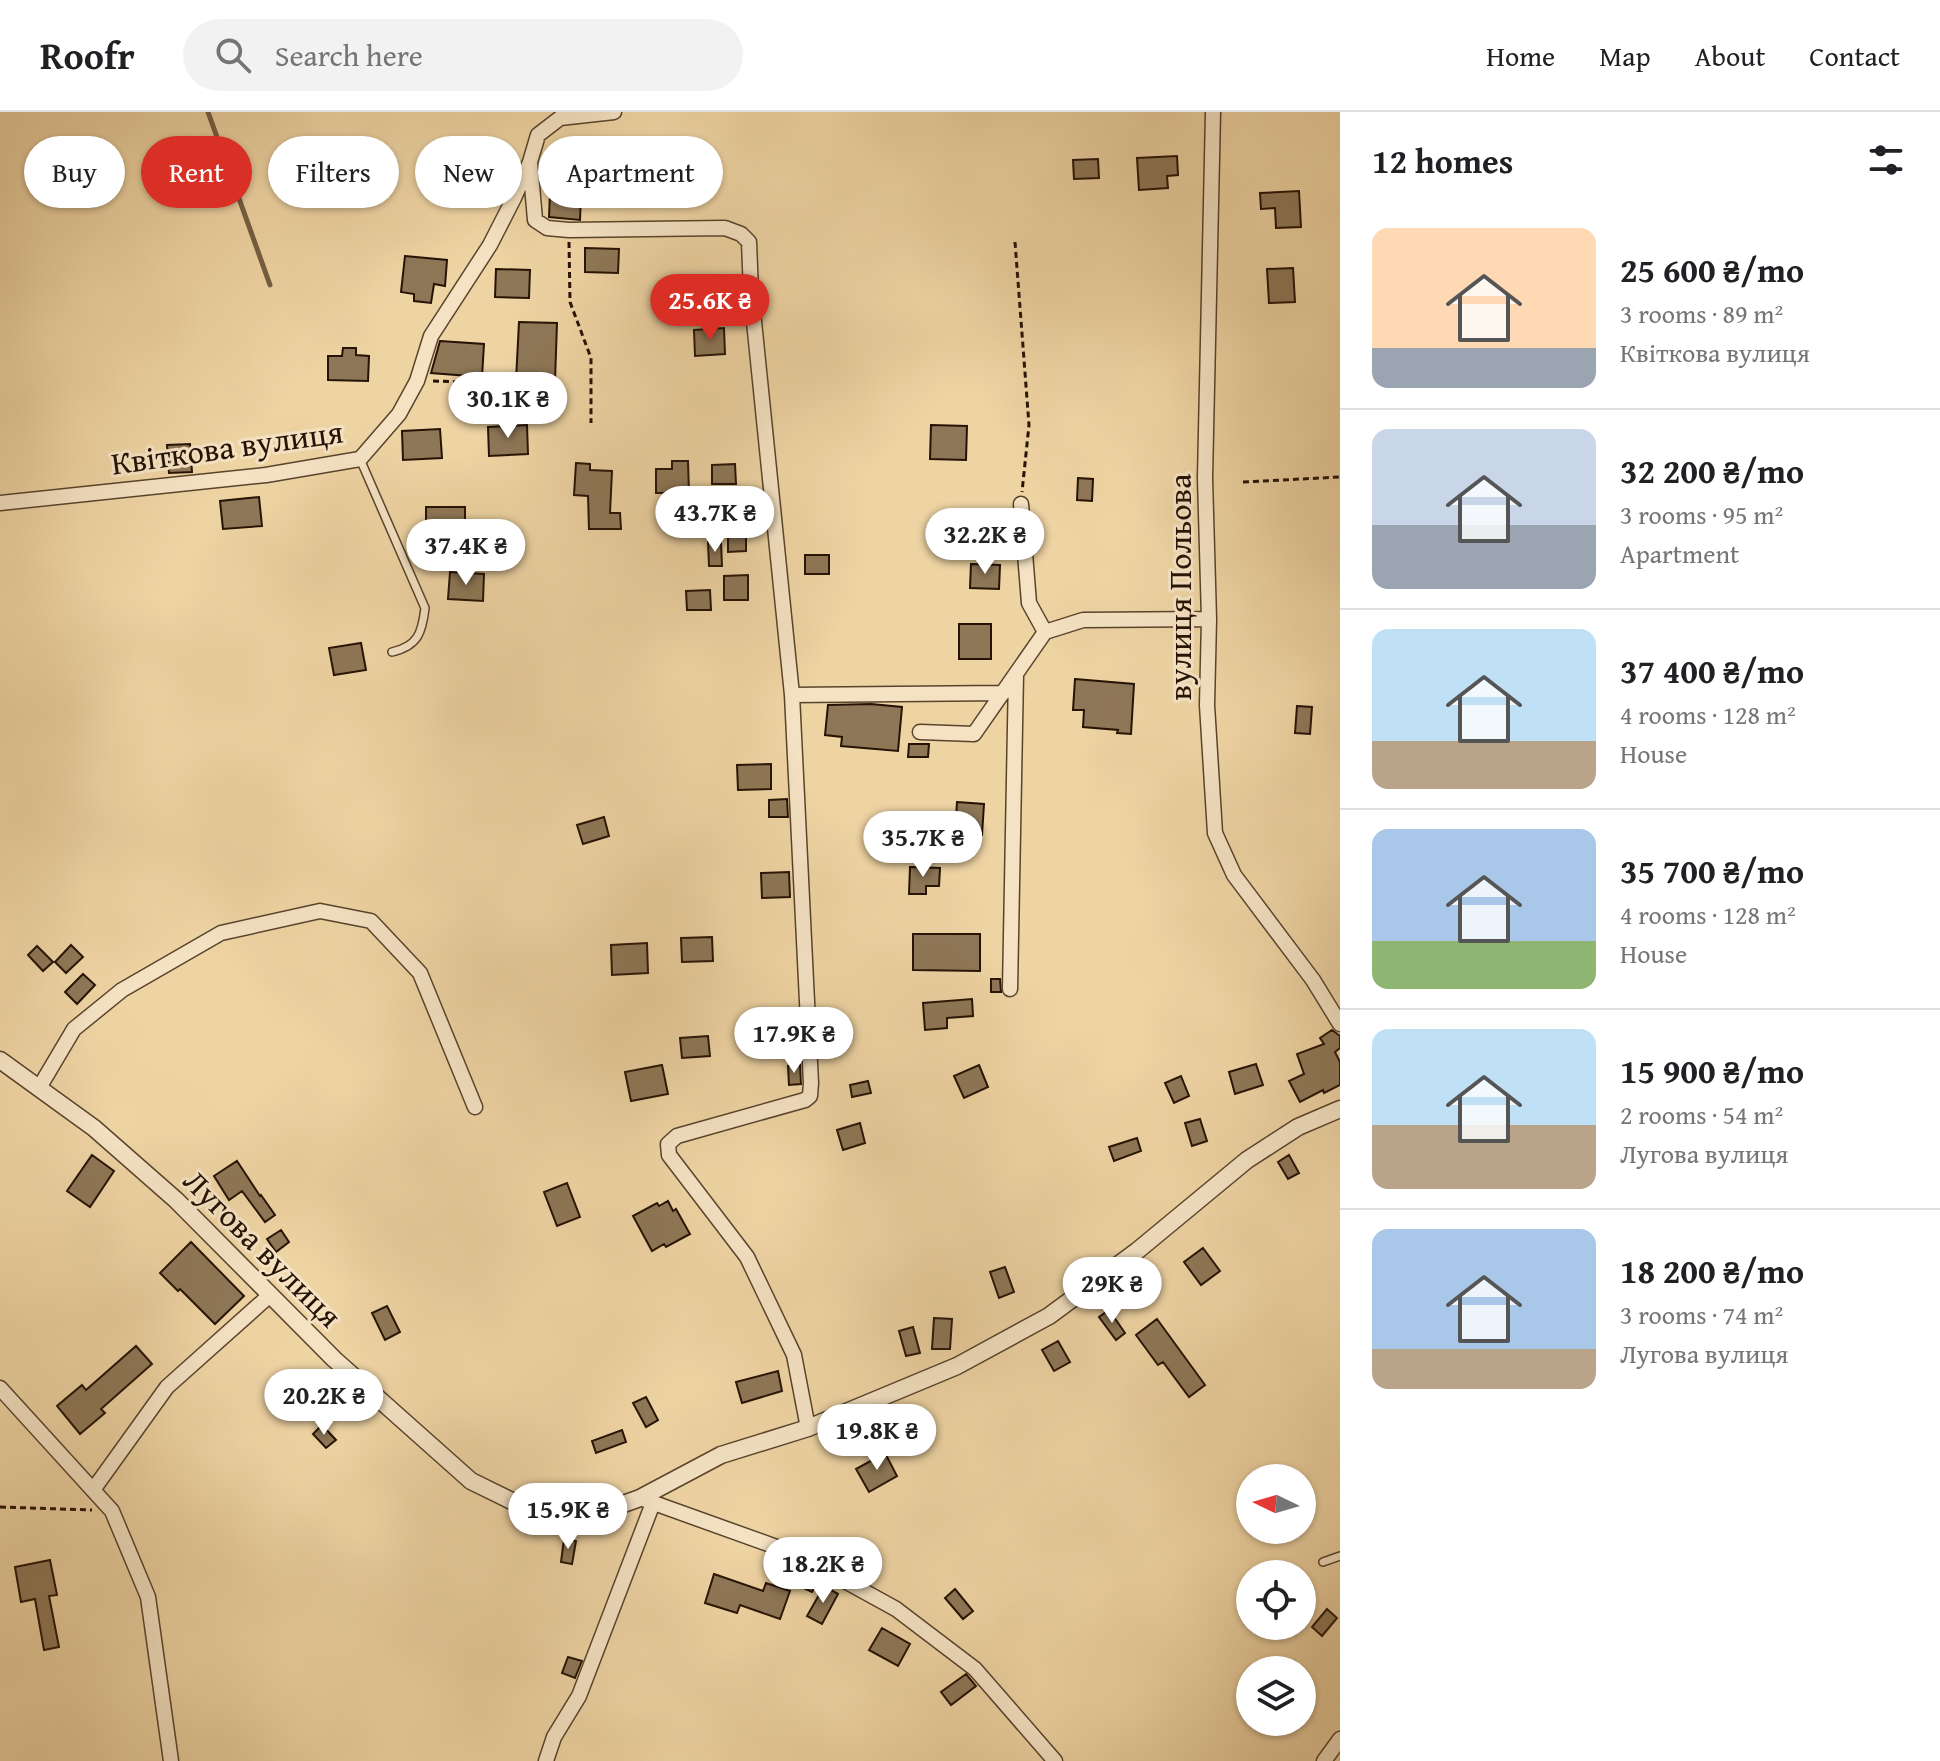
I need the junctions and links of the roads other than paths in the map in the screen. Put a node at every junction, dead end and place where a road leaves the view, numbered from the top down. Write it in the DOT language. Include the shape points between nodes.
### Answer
graph roads {
  1 [pos="614,112"];
  2 [pos="1213,112"];
  3 [pos="530,162"];
  4 [pos="360,459"];
  5 [pos="0,503"];
  6 [pos="1021,504"];
  7 [pos="1209,619"];
  8 [pos="1045,632"];
  9 [pos="392,652"];
  10 [pos="1016,674"];
  11 [pos="1003,693"];
  12 [pos="792,695"];
  13 [pos="920,732"];
  14 [pos="1010,989"];
  15 [pos="1340,1024"];
  16 [pos="0,1060"];
  17 [pos="39,1088"];
  18 [pos="475,1107"];
  19 [pos="1340,1109"];
  20 [pos="270,1295"];
  21 [pos="0,1388"];
  22 [pos="808,1428"];
  23 [pos="93,1490"];
  24 [pos="646,1501"];
  25 [pos="1340,1556"];
  26 [pos="1323,1562"];
  27 [pos="1340,1739"];
  28 [pos="171,1761"];
  29 [pos="546,1761"];
  30 [pos="1055,1761"];
  31 [pos="1324,1761"];
  1 -- 3 [label="street, Квіткова вулиця" via="560,118 538,135"];
  2 -- 7 [label="street, вулиця Польова" via="1205,478"];
  3 -- 4 [label="street, Квіткова вулиця" via="490,245 431,336 417,381 399,414"];
  3 -- 12 [label="street" via="535,220 547,228 725,228 749,242"];
  4 -- 5 [label="street, Квіткова вулиця" via="266,475"];
  4 -- 9 [label="lane" via="425,608 422,631 406,649"];
  6 -- 8 [label="street" via="1029,603"];
  7 -- 8 [label="street" via="1083,620"];
  7 -- 15 [label="street, вулиця Польова" via="1207,705 1215,833 1234,875"];
  8 -- 10 [label="street"];
  10 -- 11 [label="street"];
  10 -- 14 [label="street"];
  11 -- 12 [label="street"];
  11 -- 13 [label="street" via="974,734"];
  12 -- 22 [label="street" via="810,1096 677,1136 668,1144 669,1155 747,1257 794,1355"];
  16 -- 17 [label="street, Лугова вулиця"];
  17 -- 18 [label="street" via="74,1029 122,990 221,933 320,911 371,921 420,973"];
  17 -- 20 [label="street, Лугова вулиця" via="176,1200"];
  19 -- 22 [label="street, Лугова вулиця" via="1298,1127 1247,1160 1049,1316 957,1366"];
  20 -- 23 [label="street" via="167,1387"];
  20 -- 24 [label="street, Лугова вулиця" via="471,1481 530,1510 582,1519"];
  21 -- 23 [label="street"];
  22 -- 24 [label="street, Лугова вулиця" via="721,1455"];
  23 -- 28 [label="street" via="112,1511 148,1597"];
  24 -- 29 [label="street" via="579,1696"];
  24 -- 30 [label="street" via="796,1554 896,1609 975,1669"];
  25 -- 26 [label="lane"];
  27 -- 31 [label="street"];
}
